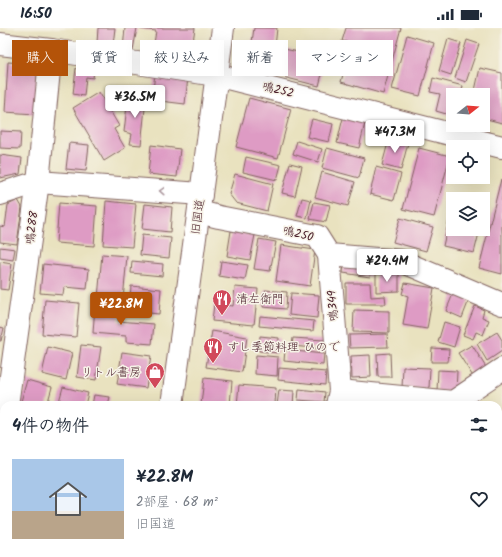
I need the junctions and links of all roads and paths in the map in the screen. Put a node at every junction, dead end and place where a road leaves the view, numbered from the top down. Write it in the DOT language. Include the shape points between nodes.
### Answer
graph roads {
  1 [pos="222,28"];
  2 [pos="220,40"];
  3 [pos="0,44"];
  4 [pos="12,45"];
  5 [pos="68,53"];
  6 [pos="140,63"];
  7 [pos="48,76"];
  8 [pos="216,76"];
  9 [pos="220,76"];
  10 [pos="502,147"];
  11 [pos="38,182"];
  12 [pos="0,194"];
  13 [pos="200,203"];
  14 [pos="329,255"];
  15 [pos="502,304"];
  16 [pos="502,369"];
  17 [pos="338,398"];
  18 [pos="8,401"];
  19 [pos="173,401"];
  20 [pos="424,401"];
  21 [pos="454,401"];
  1 -- 2 [label="street, 旧国道"];
  3 -- 4 [label="street, 鳴252"];
  5 -- 6 [label="street, 鳴252"];
  7 -- 11 [label="street, 鳴288"];
  8 -- 13 [label="street, 旧国道"];
  9 -- 10 [label="street, 鳴252"];
  11 -- 12 [label="street, 鳴250"];
  13 -- 11 [label="street, 鳴250, one-way"];
  11 -- 18 [label="street, 鳴288"];
  13 -- 14 [label="street, 鳴250" via="219,217 318,236"];
  13 -- 19 [label="street, 旧国道"];
  14 -- 15 [label="street" via="401,262"];
  14 -- 17 [label="street, 鳴349"];
  16 -- 21 [label="street"];
  17 -- 20 [label="street"];
}
